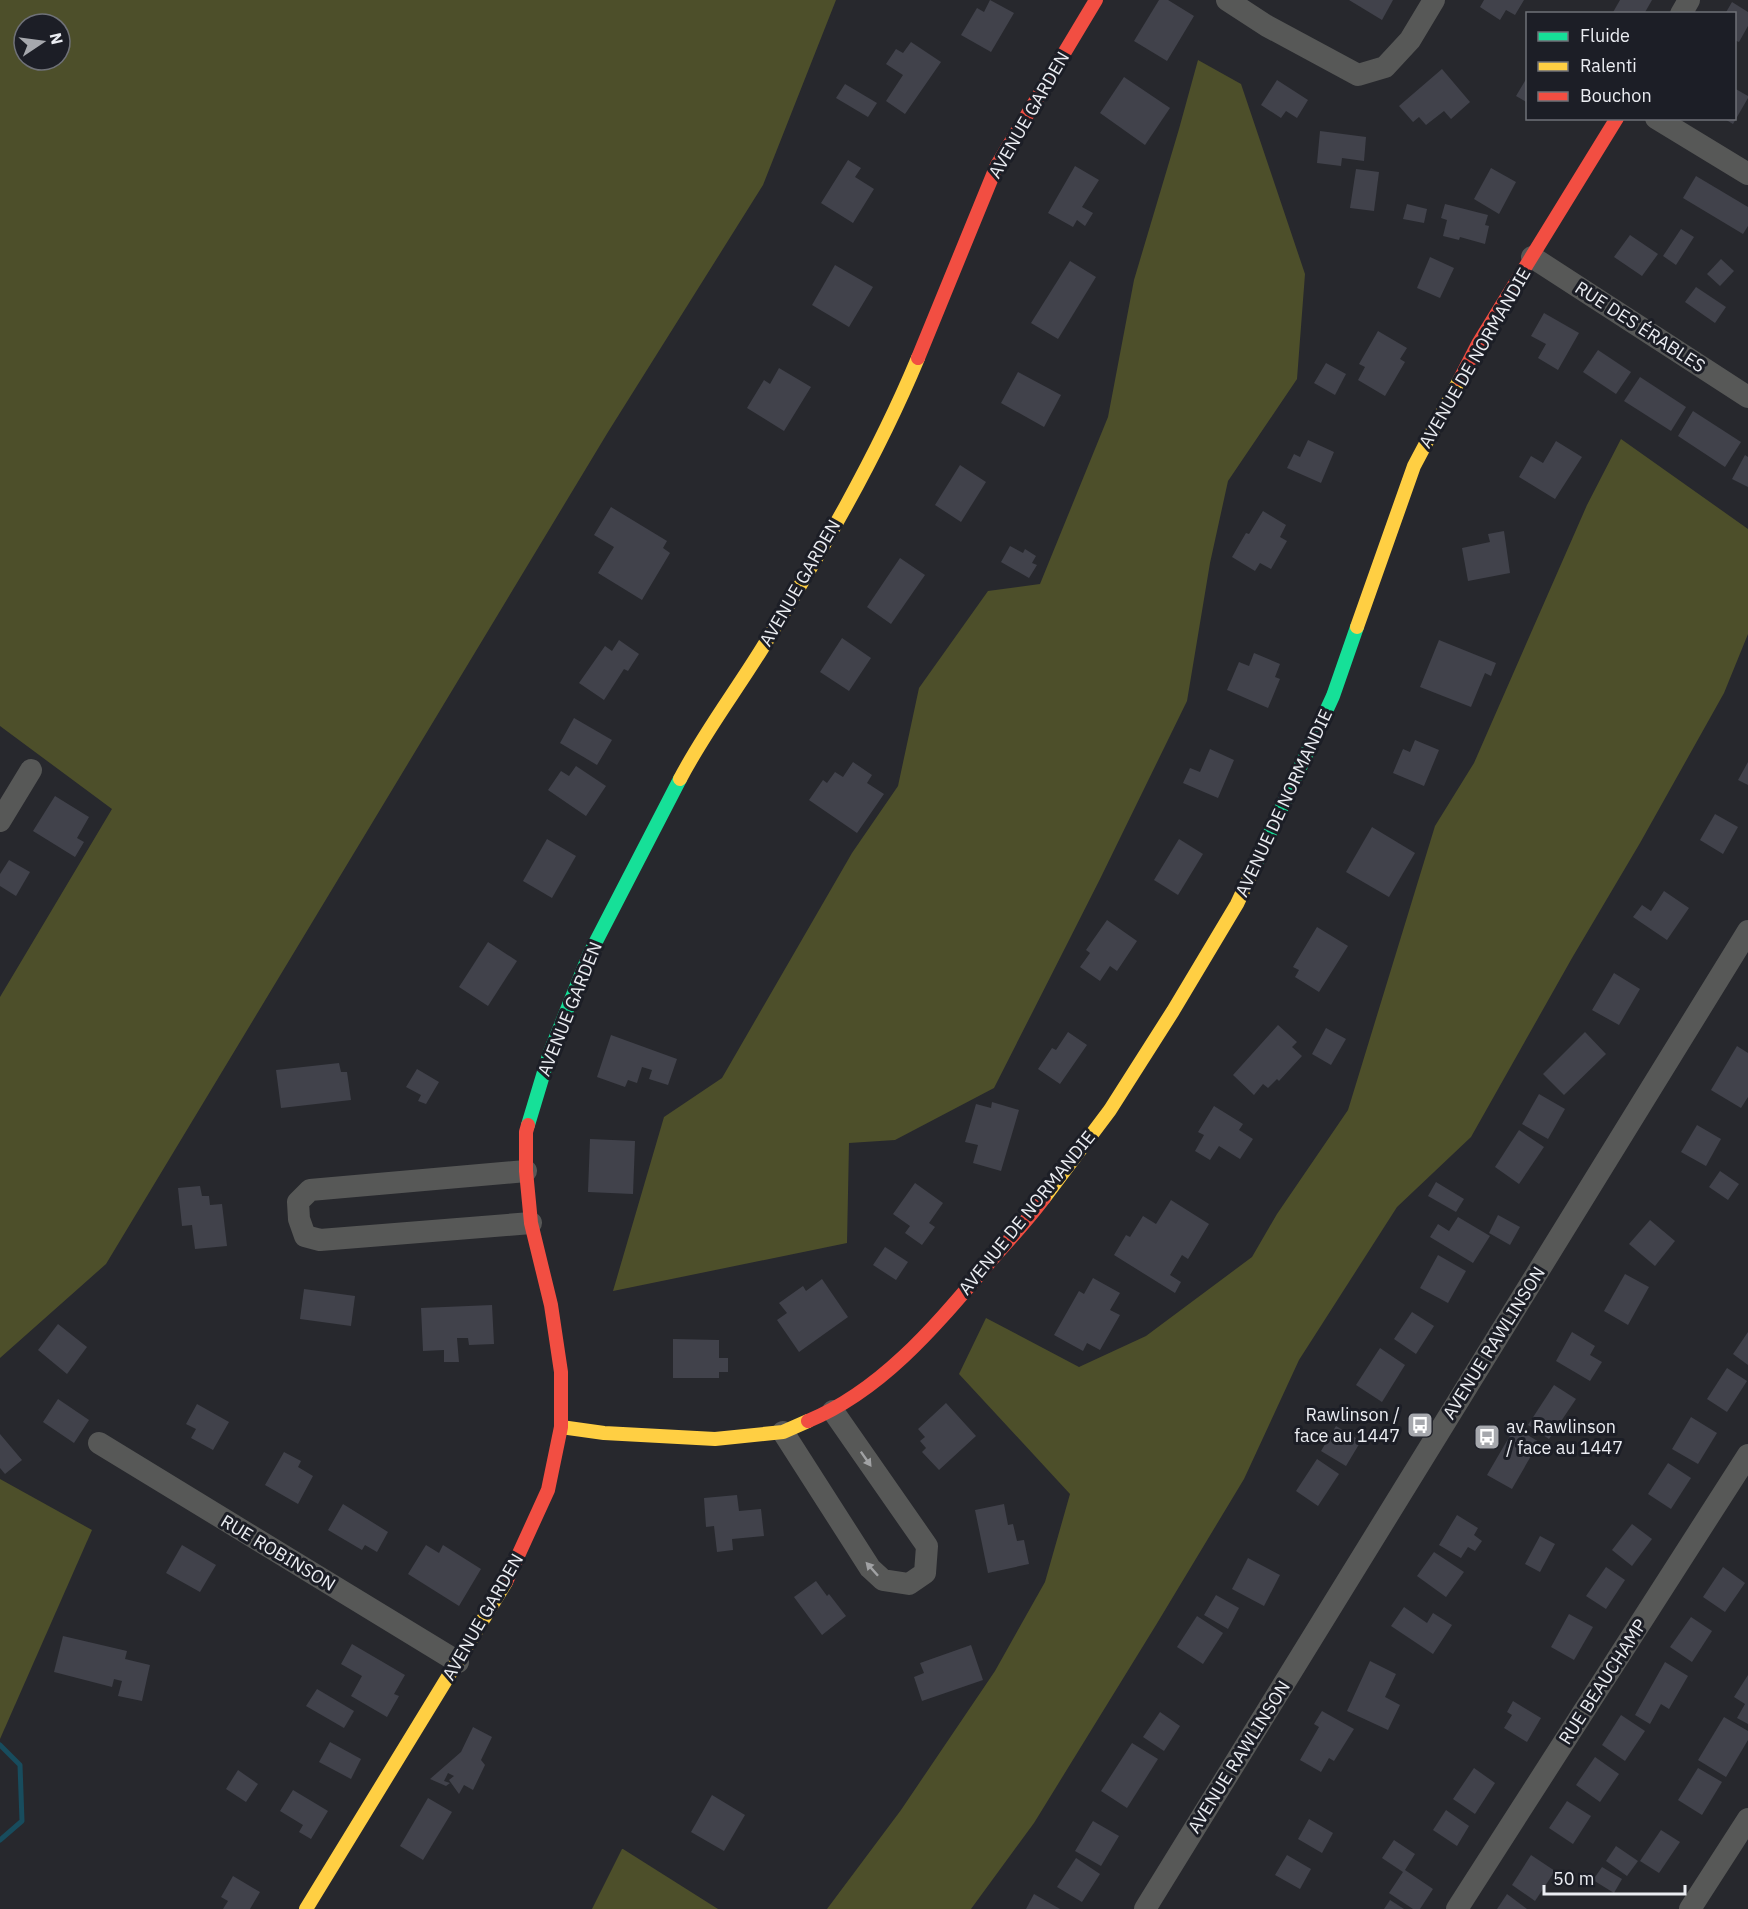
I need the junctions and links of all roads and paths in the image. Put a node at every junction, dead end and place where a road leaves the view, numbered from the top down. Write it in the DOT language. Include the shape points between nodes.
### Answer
graph roads {
  1 [pos="1096,0"];
  2 [pos="1227,0"];
  3 [pos="1434,0"];
  4 [pos="1616,120"];
  5 [pos="1659,120"];
  6 [pos="1748,174"];
  7 [pos="1532,257"];
  8 [pos="1748,397"];
  9 [pos="31,770"];
  10 [pos="0,821"];
  11 [pos="1748,931"];
  12 [pos="526,1171"];
  13 [pos="531,1223"];
  14 [pos="833,1411"];
  15 [pos="561,1427"];
  16 [pos="783,1432"];
  17 [pos="99,1443"];
  18 [pos="1748,1455"];
  19 [pos="458,1662"];
  20 [pos="1748,1819"];
  21 [pos="306,1909"];
  22 [pos="1145,1909"];
  23 [pos="1457,1909"];
  24 [pos="1690,1909"];
  1 -- 12 [label="street, AVENUE GARDEN" via="997,165 895,413 763,648 687,766 589,955 550,1052 526,1132"];
  2 -- 3 [label="street" via="1358,75 1384,67 1410,40"];
  4 -- 7 [label="street, AVENUE DE NORMANDIE"];
  5 -- 6 [label="street"];
  7 -- 8 [label="street, RUE DES ÉRABLES"];
  7 -- 14 [label="street, AVENUE DE NORMANDIE" via="1478,344 1414,465 1333,696 1238,904 1110,1110 1041,1202 896,1365"];
  9 -- 10 [label="street"];
  11 -- 22 [label="street, AVENUE RAWLINSON"];
  12 -- 13 [label="street, AVENUE GARDEN"];
  12 -- 13 [label="street" via="310,1190 298,1202 298,1212 305,1236 320,1240"];
  13 -- 15 [label="street, AVENUE GARDEN" via="551,1305 561,1372"];
  14 -- 16 [label="street, AVENUE DE NORMANDIE"];
  14 -- 16 [label="street, one-way" via="927,1546 925,1573 909,1584 883,1580 870,1568"];
  15 -- 16 [label="street, AVENUE DE NORMANDIE" via="715,1439"];
  15 -- 19 [label="street, AVENUE GARDEN" via="548,1490 512,1575"];
  17 -- 19 [label="street, RUE ROBINSON"];
  18 -- 23 [label="street, RUE BEAUCHAMP"];
  19 -- 21 [label="street, AVENUE GARDEN"];
  20 -- 24 [label="street"];
}
